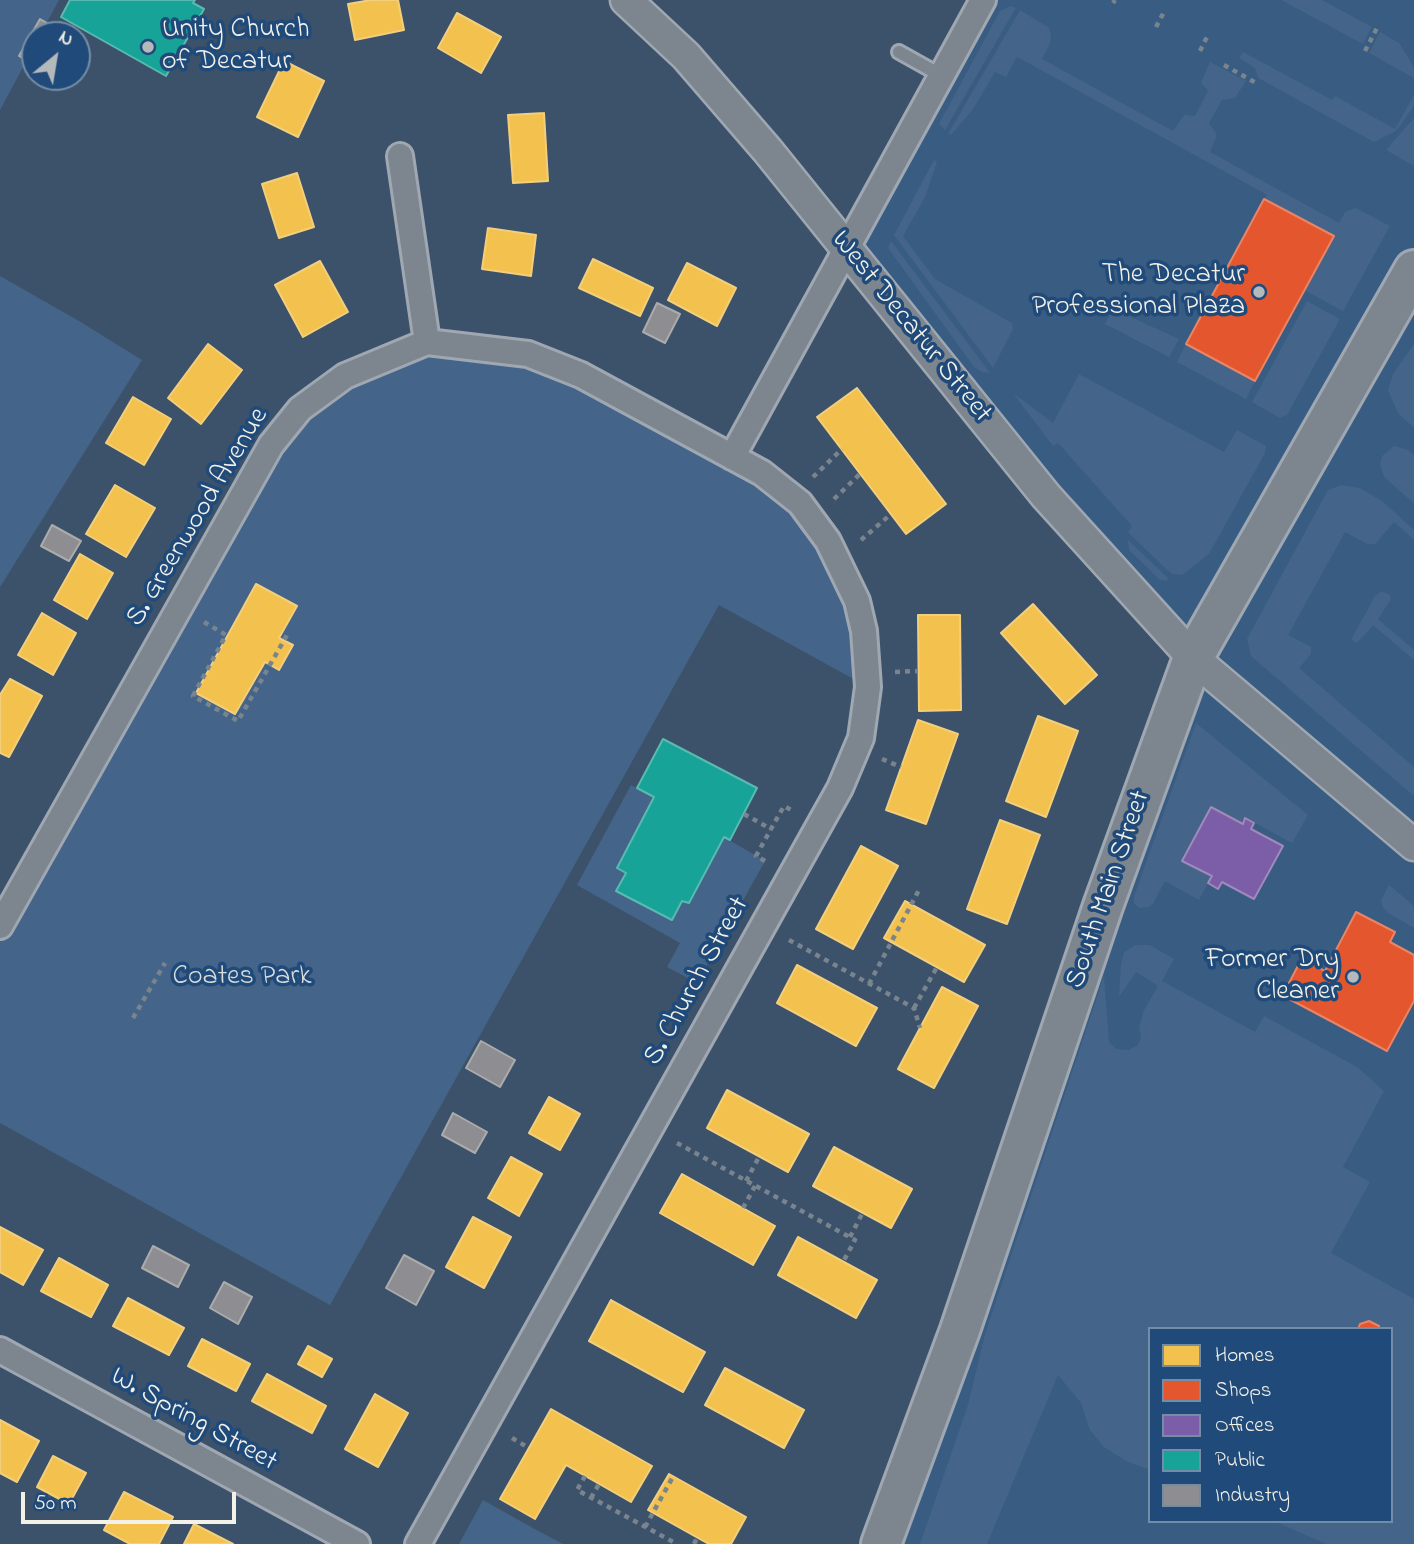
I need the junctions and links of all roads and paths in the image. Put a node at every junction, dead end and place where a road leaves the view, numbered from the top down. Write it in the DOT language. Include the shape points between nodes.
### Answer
graph roads {
  1 [pos="626,0"];
  2 [pos="983,0"];
  3 [pos="1165,10"];
  4 [pos="1378,26"];
  5 [pos="1156,27"];
  6 [pos="1209,33"];
  7 [pos="1200,51"];
  8 [pos="1365,51"];
  9 [pos="899,52"];
  10 [pos="1224,65"];
  11 [pos="942,76"];
  12 [pos="1256,83"];
  13 [pos="400,156"];
  14 [pos="848,249"];
  15 [pos="1414,270"];
  16 [pos="427,341"];
  17 [pos="842,449"];
  18 [pos="732,457"];
  19 [pos="860,474"];
  20 [pos="813,477"];
  21 [pos="834,499"];
  22 [pos="891,514"];
  23 [pos="861,540"];
  24 [pos="204,622"];
  25 [pos="287,635"];
  26 [pos="1193,658"];
  27 [pos="918,671"];
  28 [pos="895,672"];
  29 [pos="882,759"];
  30 [pos="901,767"];
  31 [pos="793,811"];
  32 [pos="744,814"];
  33 [pos="771,829"];
  34 [pos="1414,845"];
  35 [pos="765,861"];
  36 [pos="920,888"];
  37 [pos="0,926"];
  38 [pos="789,940"];
  39 [pos="165,963"];
  40 [pos="937,967"];
  41 [pos="869,984"];
  42 [pos="914,1008"];
  43 [pos="133,1018"];
  44 [pos="920,1028"];
  45 [pos="677,1143"];
  46 [pos="759,1157"];
  47 [pos="746,1181"];
  48 [pos="755,1186"];
  49 [pos="743,1208"];
  50 [pos="863,1212"];
  51 [pos="850,1237"];
  52 [pos="843,1262"];
  53 [pos="0,1350"];
  54 [pos="512,1438"];
  55 [pos="529,1448"];
  56 [pos="674,1475"];
  57 [pos="584,1476"];
  58 [pos="598,1484"];
  59 [pos="591,1498"];
  60 [pos="645,1527"];
  61 [pos="697,1538"];
  62 [pos="357,1544"];
  63 [pos="418,1544"];
  64 [pos="677,1544"];
  65 [pos="694,1544"];
  66 [pos="881,1544"];
  1 -- 14 [label="street, West Decatur Street" via="686,56"];
  2 -- 11 [label="street"];
  3 -- 5 [label="path"];
  4 -- 8 [label="path"];
  6 -- 7 [label="path"];
  9 -- 11 [label="lane"];
  10 -- 12 [label="path"];
  11 -- 14 [label="street"];
  13 -- 16 [label="street"];
  14 -- 18 [label="street"];
  14 -- 26 [label="street, West Decatur Street" via="1046,496"];
  15 -- 26 [label="main road, South Main Street"];
  16 -- 18 [label="street" via="528,354 581,375"];
  16 -- 37 [label="street, S. Greenwood Avenue" via="345,376 300,409 271,445"];
  17 -- 20 [label="path"];
  18 -- 63 [label="street, S. Church Street" via="762,473 800,503 828,541 849,582 864,631 868,687 861,737 840,788"];
  19 -- 21 [label="path"];
  22 -- 23 [label="path"];
  24 -- 25 [label="path" via="226,635 193,696 238,721"];
  26 -- 34 [label="street, West Decatur Street"];
  26 -- 66 [label="main road, South Main Street"];
  27 -- 28 [label="path"];
  29 -- 30 [label="path"];
  31 -- 33 [label="path" via="784,806"];
  32 -- 33 [label="path"];
  33 -- 35 [label="path" via="756,856"];
  36 -- 41 [label="path"];
  38 -- 41 [label="path"];
  39 -- 43 [label="path"];
  40 -- 42 [label="path"];
  41 -- 42 [label="path"];
  42 -- 44 [label="path"];
  45 -- 47 [label="path"];
  46 -- 47 [label="path"];
  47 -- 48 [label="path"];
  48 -- 49 [label="path"];
  48 -- 51 [label="path"];
  50 -- 51 [label="path"];
  51 -- 52 [label="path" via="855,1240"];
  53 -- 62 [label="street, W. Spring Street"];
  54 -- 55 [label="path"];
  56 -- 60 [label="path"];
  57 -- 59 [label="path" via="577,1490"];
  58 -- 59 [label="path"];
  59 -- 60 [label="path"];
  60 -- 64 [label="path"];
  61 -- 65 [label="path"];
}
